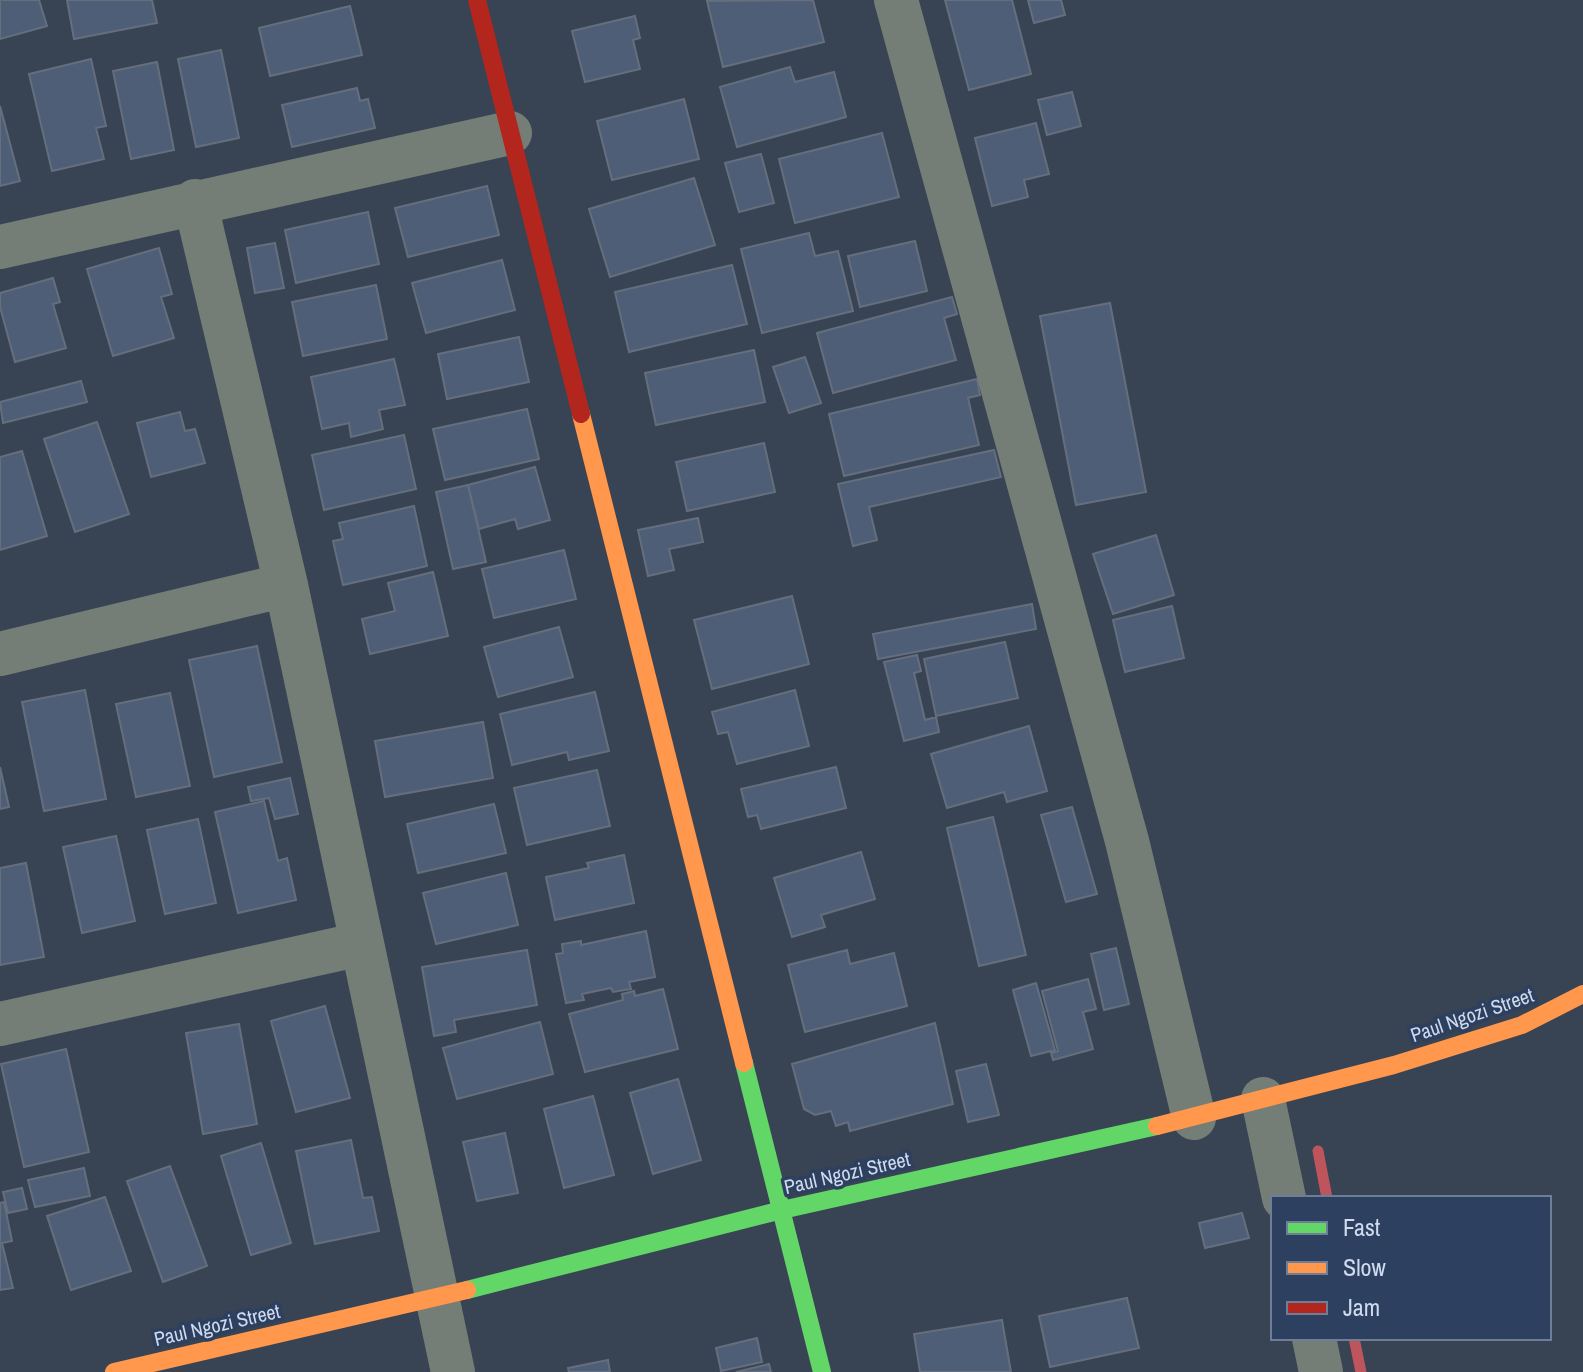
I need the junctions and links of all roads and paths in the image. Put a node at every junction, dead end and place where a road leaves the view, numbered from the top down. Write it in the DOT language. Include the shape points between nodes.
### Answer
graph roads {
  1 [pos="477,0"];
  2 [pos="896,0"];
  3 [pos="510,133"];
  4 [pos="195,201"];
  5 [pos="0,247"];
  6 [pos="286,585"];
  7 [pos="0,654"];
  8 [pos="361,944"];
  9 [pos="1583,994"];
  10 [pos="0,1024"];
  11 [pos="1263,1099"];
  12 [pos="1194,1118"];
  13 [pos="1284,1196"];
  14 [pos="782,1210"];
  15 [pos="438,1297"];
  16 [pos="1314,1340"];
  17 [pos="114,1372"];
  18 [pos="453,1372"];
  19 [pos="822,1372"];
  20 [pos="1321,1372"];
  1 -- 3 [label="street"];
  2 -- 12 [label="street" via="1127,841"];
  3 -- 4 [label="street"];
  3 -- 14 [label="street"];
  4 -- 5 [label="street"];
  4 -- 6 [label="street"];
  6 -- 7 [label="street"];
  6 -- 8 [label="street"];
  8 -- 10 [label="street"];
  8 -- 15 [label="street"];
  9 -- 11 [label="street, Paul Ngozi Street" via="1522,1025"];
  11 -- 12 [label="street, Paul Ngozi Street"];
  11 -- 13 [label="street"];
  12 -- 14 [label="street, Paul Ngozi Street"];
  14 -- 15 [label="street, Paul Ngozi Street"];
  14 -- 19 [label="street"];
  15 -- 17 [label="street, Paul Ngozi Street"];
  15 -- 18 [label="street"];
  16 -- 20 [label="street"];
}
